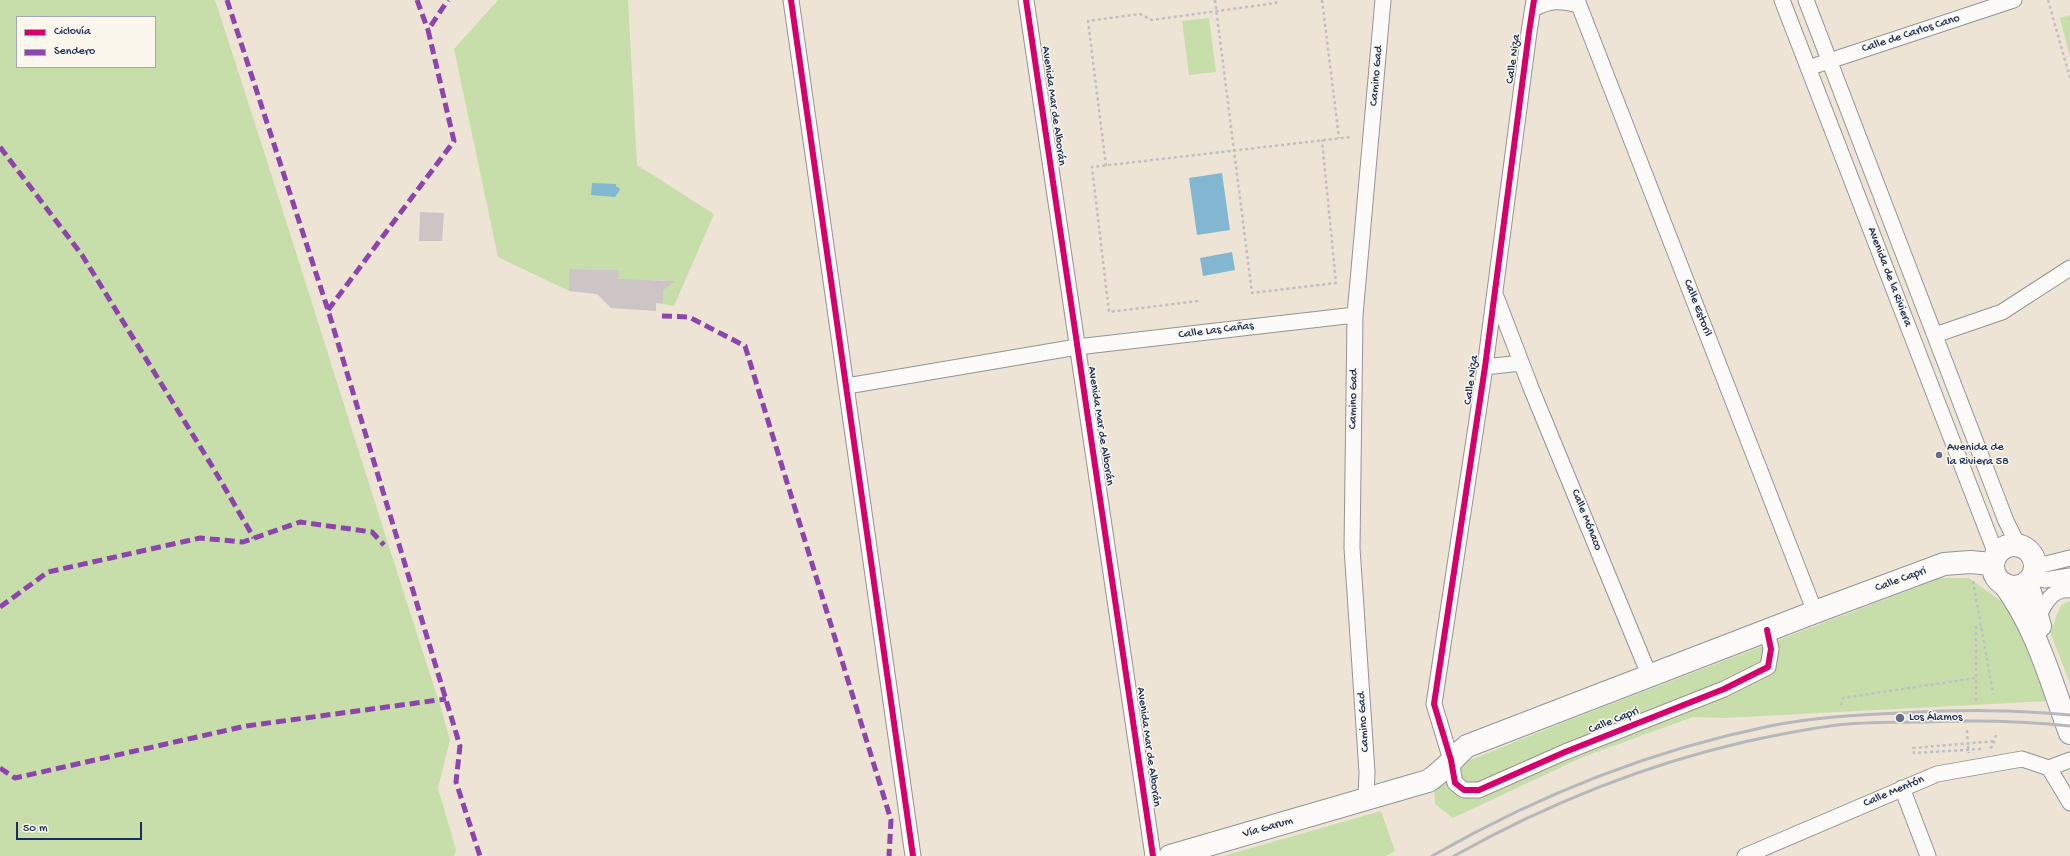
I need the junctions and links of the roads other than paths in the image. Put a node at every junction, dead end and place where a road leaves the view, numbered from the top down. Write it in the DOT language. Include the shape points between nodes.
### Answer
graph roads {
  1 [pos="791,0"];
  2 [pos="1026,0"];
  3 [pos="1383,0"];
  4 [pos="1782,0"];
  5 [pos="1806,0"];
  6 [pos="2014,0"];
  7 [pos="1578,2"];
  8 [pos="1534,5"];
  9 [pos="1829,61"];
  10 [pos="1808,68"];
  11 [pos="2070,268"];
  12 [pos="1494,292"];
  13 [pos="1355,315"];
  14 [pos="1936,335"];
  15 [pos="1077,347"];
  16 [pos="1521,363"];
  17 [pos="1485,367"];
  18 [pos="847,386"];
  19 [pos="2018,545"];
  20 [pos="2070,558"];
  21 [pos="1994,559"];
  22 [pos="2031,574"];
  23 [pos="2070,576"];
  24 [pos="2004,584"];
  25 [pos="2070,590"];
  26 [pos="1814,612"];
  27 [pos="2038,618"];
  28 [pos="1767,630"];
  29 [pos="1650,677"];
  30 [pos="2070,708"];
  31 [pos="2070,733"];
  32 [pos="1451,760"];
  33 [pos="2070,760"];
  34 [pos="2049,768"];
  35 [pos="1902,788"];
  36 [pos="1366,798"];
  37 [pos="2070,803"];
  38 [pos="913,856"];
  39 [pos="1153,856"];
  40 [pos="1170,856"];
  41 [pos="1745,856"];
  42 [pos="1928,856"];
  1 -- 18 [label="street"];
  2 -- 15 [label="street, Avenida Mar de Alborán"];
  3 -- 13 [label="street, Camino Gad"];
  4 -- 10 [label="street, Avenida de la Riviera"];
  5 -- 9 [label="street, Avenida de la Riviera"];
  6 -- 9 [label="street, Calle de Carlos Cano"];
  7 -- 8 [label="street, Calle Estoril" via="1561,1"];
  7 -- 26 [label="street, Calle Estoril"];
  8 -- 12 [label="street, Calle Niza"];
  9 -- 10 [label="street, Calle de Carlos Cano"];
  9 -- 14 [label="street, Avenida de la Riviera"];
  10 -- 21 [label="street, Avenida de la Riviera"];
  11 -- 14 [label="street" via="2002,312"];
  12 -- 16 [label="street, Calle Mónaco"];
  12 -- 17 [label="street, Calle Niza"];
  13 -- 15 [label="street, Calle Las Cañas"];
  13 -- 36 [label="street, Camino Gad" via="1352,548 1367,772"];
  14 -- 19 [label="street, Avenida de la Riviera" via="2006,521"];
  15 -- 18 [label="street, Calle Las Cañas"];
  15 -- 39 [label="street, Avenida Mar de Alborán"];
  16 -- 17 [label="street"];
  16 -- 29 [label="street, Calle Mónaco"];
  17 -- 32 [label="street, Calle Niza" via="1434,704"];
  18 -- 38 [label="street"];
  19 -- 21 [label="street" via="2005,546"];
  19 -- 22 [label="street" via="2029,552"];
  20 -- 22 [label="street" via="2046,564"];
  21 -- 24 [label="street" via="1995,576"];
  21 -- 26 [label="street, Calle Capri" via="1944,564"];
  22 -- 23 [label="street" via="2045,580"];
  22 -- 24 [label="street" via="2016,586"];
  22 -- 27 [label="street"];
  24 -- 31 [label="street" via="2031,628"];
  25 -- 27 [label="street" via="2065,589 2049,597"];
  26 -- 28 [label="street, Calle Capri"];
  27 -- 30 [label="street"];
  28 -- 29 [label="street, Calle Capri"];
  28 -- 32 [label="street, Calle Capri" via="1771,649 1768,667 1724,689 1565,752 1479,790 1464,790 1455,783"];
  29 -- 32 [label="street, Calle Capri" via="1467,746"];
  32 -- 36 [label="street, Calle Capri" via="1441,773 1428,781"];
  33 -- 34 [label="street"];
  34 -- 35 [label="street, Calle Mentón" via="2022,759 1937,774"];
  34 -- 37 [label="street"];
  35 -- 41 [label="street, Calle Mentón"];
  35 -- 42 [label="street"];
  36 -- 40 [label="street, Vía Garum"];
}
